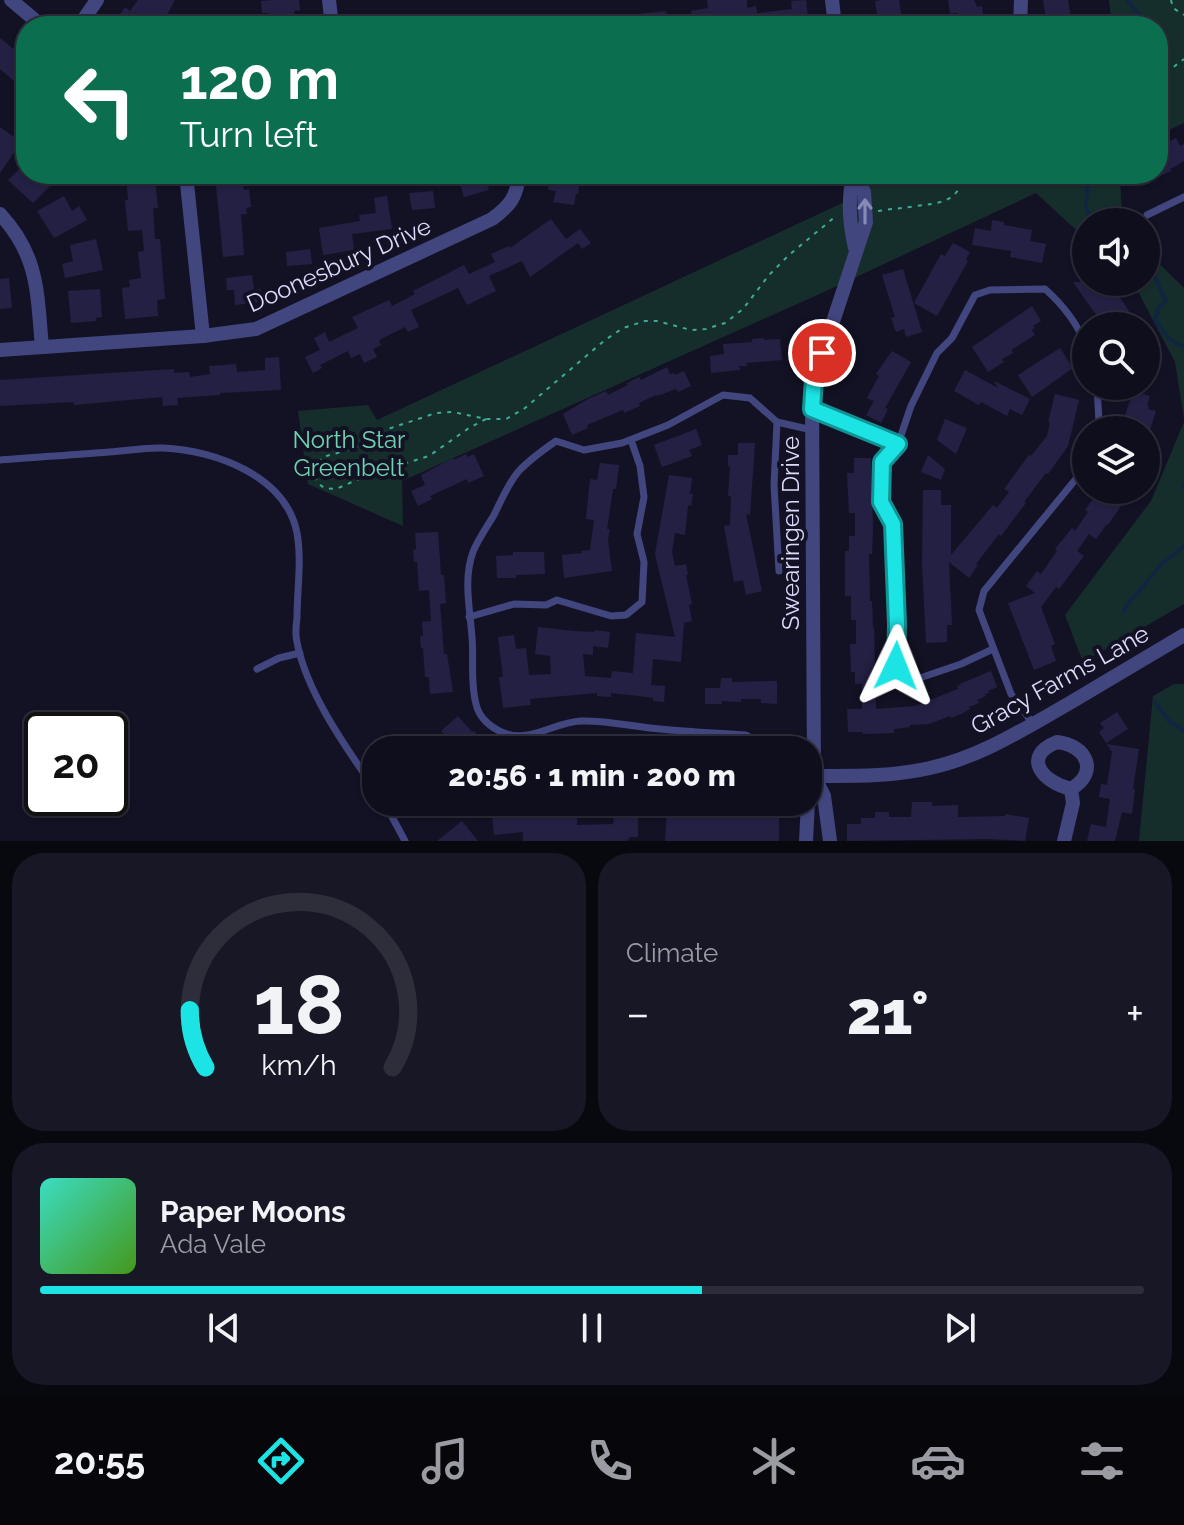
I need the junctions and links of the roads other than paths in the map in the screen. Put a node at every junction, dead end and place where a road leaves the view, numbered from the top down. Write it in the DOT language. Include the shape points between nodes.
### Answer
graph roads {
  1 [pos="11,0"];
  2 [pos="30,16"];
  3 [pos="187,184"];
  4 [pos="518,184"];
  5 [pos="852,184"];
  6 [pos="1184,197"];
  7 [pos="1160,209"];
  8 [pos="0,214"];
  9 [pos="1072,319"];
  10 [pos="203,336"];
  11 [pos="42,347"];
  12 [pos="0,350"];
  13 [pos="812,409"];
  14 [pos="777,422"];
  15 [pos="812,430"];
  16 [pos="631,440"];
  17 [pos="898,444"];
  18 [pos="0,460"];
  19 [pos="1072,484"];
  20 [pos="779,571"];
  21 [pos="469,617"];
  22 [pos="1184,635"];
  23 [pos="993,649"];
  24 [pos="300,653"];
  25 [pos="257,669"];
  26 [pos="1033,724"];
  27 [pos="514,736"];
  28 [pos="525,736"];
  29 [pos="748,736"];
  30 [pos="811,736"];
  31 [pos="1046,747"];
  32 [pos="362,770"];
  33 [pos="822,776"];
  34 [pos="1071,789"];
  35 [pos="822,793"];
  36 [pos="392,816"];
  37 [pos="807,816"];
  38 [pos="405,841"];
  39 [pos="806,841"];
  40 [pos="830,841"];
  41 [pos="1064,841"];
  1 -- 2 [label="street"];
  3 -- 10 [label="street"];
  4 -- 10 [label="street, Doonesbury Drive" via="507,208 492,219 277,321"];
  5 -- 13 [label="street, Swearingen Drive" via="849,223 856,249 814,379"];
  6 -- 7 [label="lane"];
  8 -- 11 [label="street" via="29,255"];
  9 -- 17 [label="lane" via="1045,289 975,295 952,338 937,353"];
  10 -- 11 [label="street, Doonesbury Drive"];
  11 -- 12 [label="street, Doonesbury Drive"];
  13 -- 15 [label="street, Swearingen Drive"];
  13 -- 17 [label="lane"];
  14 -- 15 [label="lane"];
  14 -- 16 [label="lane" via="750,398 723,395"];
  14 -- 20 [label="lane"];
  15 -- 30 [label="street, Swearingen Drive"];
  16 -- 21 [label="lane" via="584,450 556,441 517,473 469,564"];
  16 -- 21 [label="lane" via="644,497 637,534 644,562 642,602 626,615 611,616 557,600 514,604"];
  17 -- 23 [label="lane" via="882,462 881,502 893,524 896,666 908,682"];
  18 -- 24 [label="lane" via="162,448 214,457 251,473 275,490 297,532"];
  19 -- 23 [label="lane" via="984,591 979,610"];
  21 -- 27 [label="lane" via="476,705 490,726"];
  22 -- 26 [label="street, Gracy Farms Lane"];
  23 -- 26 [label="lane" via="1011,694"];
  24 -- 25 [label="lane"];
  24 -- 32 [label="lane" via="321,703"];
  26 -- 31 [label="street"];
  26 -- 33 [label="street, Gracy Farms Lane" via="931,768"];
  28 -- 29 [label="lane" via="584,721"];
  31 -- 34 [label="street" via="1037,758 1038,768"];
  31 -- 34 [label="street" via="1069,743 1087,762 1086,776"];
  34 -- 41 [label="street"];
  35 -- 40 [label="street, Swearingen Drive"];
  36 -- 38 [label="lane"];
  37 -- 39 [label="street"];
}
